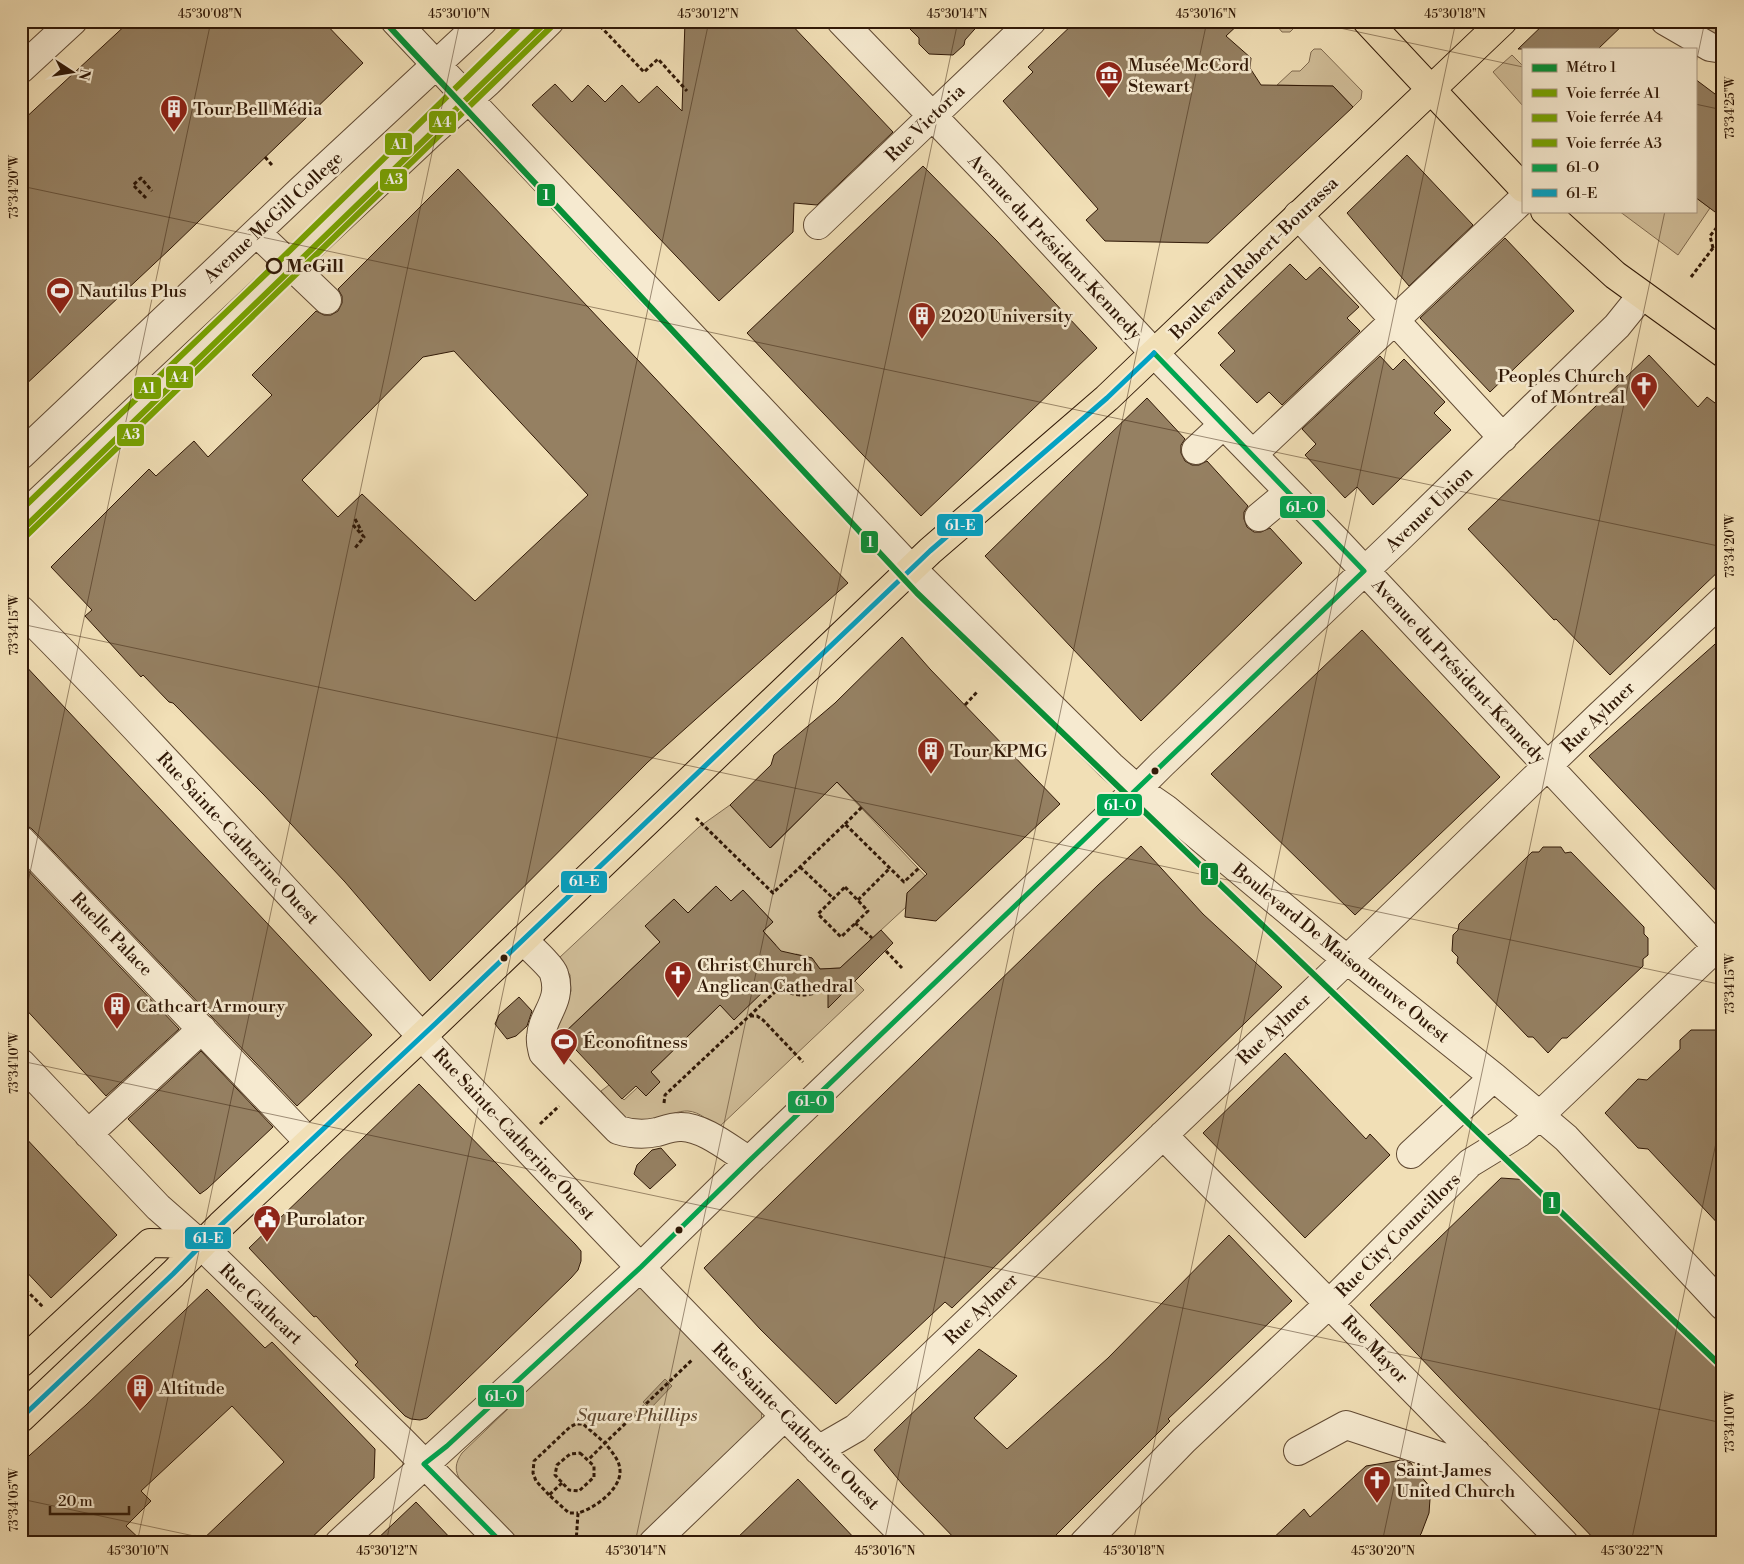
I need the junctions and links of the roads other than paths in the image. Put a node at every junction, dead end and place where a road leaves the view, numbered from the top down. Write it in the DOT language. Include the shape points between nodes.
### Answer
graph roads {
  1 [pos="73,21"];
  2 [pos="395,21"];
  3 [pos="483,21"];
  4 [pos="550,21"];
  5 [pos="841,21"];
  6 [pos="1032,21"];
  7 [pos="1367,21"];
  8 [pos="1503,21"];
  9 [pos="1665,21"];
  10 [pos="1723,49"];
  11 [pos="436,65"];
  12 [pos="21,70"];
  13 [pos="1430,90"];
  14 [pos="468,99"];
  15 [pos="933,116"];
  16 [pos="1522,187"];
  17 [pos="1522,200"];
  18 [pos="1546,212"];
  19 [pos="1298,215"];
  20 [pos="818,225"];
  21 [pos="257,233"];
  22 [pos="291,266"];
  23 [pos="1642,295"];
  24 [pos="327,300"];
  25 [pos="1394,320"];
  26 [pos="1154,353"];
  27 [pos="1723,353"];
  28 [pos="1223,425"];
  29 [pos="1502,438"];
  30 [pos="1196,450"];
  31 [pos="1253,454"];
  32 [pos="21,455"];
  33 [pos="1288,492"];
  34 [pos="1259,517"];
  35 [pos="21,518"];
  36 [pos="912,569"];
  37 [pos="1364,571"];
  38 [pos="1723,600"];
  39 [pos="21,610"];
  40 [pos="1548,765"];
  41 [pos="1138,789"];
  42 [pos="21,840"];
  43 [pos="523,940"];
  44 [pos="1721,947"];
  45 [pos="1347,959"];
  46 [pos="202,1029"];
  47 [pos="422,1036"];
  48 [pos="21,1063"];
  49 [pos="1494,1077"];
  50 [pos="1538,1117"];
  51 [pos="88,1134"];
  52 [pos="1163,1135"];
  53 [pos="309,1142"];
  54 [pos="1411,1154"];
  55 [pos="749,1161"];
  56 [pos="200,1244"];
  57 [pos="641,1267"];
  58 [pos="1330,1303"];
  59 [pos="1723,1306"];
  60 [pos="21,1363"];
  61 [pos="785,1416"];
  62 [pos="21,1418"];
  63 [pos="818,1450"];
  64 [pos="1298,1451"];
  65 [pos="1476,1453"];
  66 [pos="424,1464"];
  67 [pos="339,1543"];
  68 [pos="502,1543"];
  69 [pos="653,1543"];
  70 [pos="912,1543"];
  71 [pos="1084,1543"];
  72 [pos="1564,1543"];
  1 -- 12 [label="street"];
  2 -- 11 [label="street, Boulevard De Maisonneuve Ouest"];
  3 -- 11 [label="street, Avenue McGill College"];
  4 -- 14 [label="street"];
  5 -- 15 [label="street, Avenue du Président-Kennedy"];
  6 -- 15 [label="street, Rue Victoria"];
  7 -- 13 [label="main road"];
  8 -- 13 [label="main road, Boulevard Robert-Bourassa"];
  9 -- 10 [label="street" via="1710,48"];
  11 -- 14 [label="street, Boulevard De Maisonneuve Ouest"];
  11 -- 21 [label="street, Avenue McGill College"];
  13 -- 16 [label="main road"];
  13 -- 19 [label="main road, Boulevard Robert-Bourassa"];
  14 -- 22 [label="street"];
  14 -- 36 [label="street, Boulevard De Maisonneuve Ouest"];
  15 -- 20 [label="street, Rue Victoria"];
  15 -- 26 [label="street, Avenue du Président-Kennedy"];
  17 -- 25 [label="street"];
  18 -- 23 [label="main road"];
  19 -- 25 [label="street"];
  19 -- 26 [label="main road, Boulevard Robert-Bourassa"];
  21 -- 22 [label="street"];
  21 -- 32 [label="street, Avenue McGill College"];
  22 -- 24 [label="street"];
  22 -- 35 [label="street"];
  23 -- 27 [label="main road"];
  23 -- 29 [label="street, Avenue Union" via="1617,326"];
  25 -- 29 [label="street"];
  25 -- 31 [label="street"];
  26 -- 28 [label="street, Avenue du Président-Kennedy"];
  26 -- 36 [label="main road, Boulevard Robert-Bourassa"];
  28 -- 30 [label="street"];
  28 -- 31 [label="street, Avenue du Président-Kennedy"];
  29 -- 37 [label="street, Avenue Union"];
  31 -- 33 [label="street, Avenue du Président-Kennedy"];
  33 -- 34 [label="street"];
  33 -- 37 [label="street, Avenue du Président-Kennedy"];
  36 -- 41 [label="street, Boulevard De Maisonneuve Ouest"];
  36 -- 43 [label="main road, Boulevard Robert-Bourassa"];
  37 -- 40 [label="street, Avenue du Président-Kennedy"];
  37 -- 41 [label="street, Avenue Union"];
  38 -- 40 [label="street, Rue Aylmer"];
  39 -- 47 [label="street, Rue Sainte-Catherine Ouest" via="125,715"];
  40 -- 44 [label="street, Avenue du Président-Kennedy"];
  40 -- 45 [label="street, Rue Aylmer"];
  41 -- 45 [label="street, Boulevard De Maisonneuve Ouest" via="1166,808"];
  41 -- 55 [label="street, Avenue Union"];
  42 -- 46 [label="street, Ruelle Palace"];
  43 -- 47 [label="main road, Boulevard Robert-Bourassa"];
  43 -- 55 [label="street" via="554,973 555,1003 540,1038 543,1053 618,1130 630,1134 694,1128"];
  44 -- 50 [label="street, Rue City Councillors"];
  45 -- 49 [label="street, Boulevard De Maisonneuve Ouest"];
  45 -- 52 [label="street, Rue Aylmer"];
  46 -- 51 [label="street"];
  46 -- 53 [label="street, Ruelle Palace"];
  47 -- 53 [label="main road, Boulevard Robert-Bourassa"];
  47 -- 57 [label="street, Rue Sainte-Catherine Ouest"];
  48 -- 51 [label="street, Rue Cathcart"];
  49 -- 50 [label="street, Boulevard De Maisonneuve Ouest"];
  49 -- 54 [label="street"];
  50 -- 58 [label="street, Rue City Councillors" via="1470,1164"];
  50 -- 59 [label="street, Boulevard De Maisonneuve Ouest" via="1566,1138"];
  51 -- 56 [label="street, Rue Cathcart" via="158,1207"];
  52 -- 58 [label="street, Rue Mayor"];
  52 -- 63 [label="street, Rue Aylmer" via="856,1428"];
  53 -- 56 [label="main road, Boulevard Robert-Bourassa"];
  55 -- 57 [label="street, Avenue Union"];
  56 -- 60 [label="main road" via="150,1243"];
  56 -- 62 [label="main road, Boulevard Robert-Bourassa" via="173,1274"];
  56 -- 66 [label="street, Rue Cathcart"];
  57 -- 61 [label="street, Rue Sainte-Catherine Ouest"];
  57 -- 66 [label="street, Avenue Union"];
  58 -- 65 [label="street, Rue Mayor"];
  58 -- 71 [label="street, Rue City Councillors" via="1184,1440"];
  61 -- 63 [label="street, Rue Sainte-Catherine Ouest"];
  61 -- 69 [label="street"];
  63 -- 70 [label="street, Rue Sainte-Catherine Ouest"];
  64 -- 65 [label="street" via="1346,1424 1458,1462"];
  65 -- 72 [label="street, Rue Mayor"];
  66 -- 67 [label="street, Avenue Union"];
  66 -- 68 [label="street, Rue Cathcart"];
}
